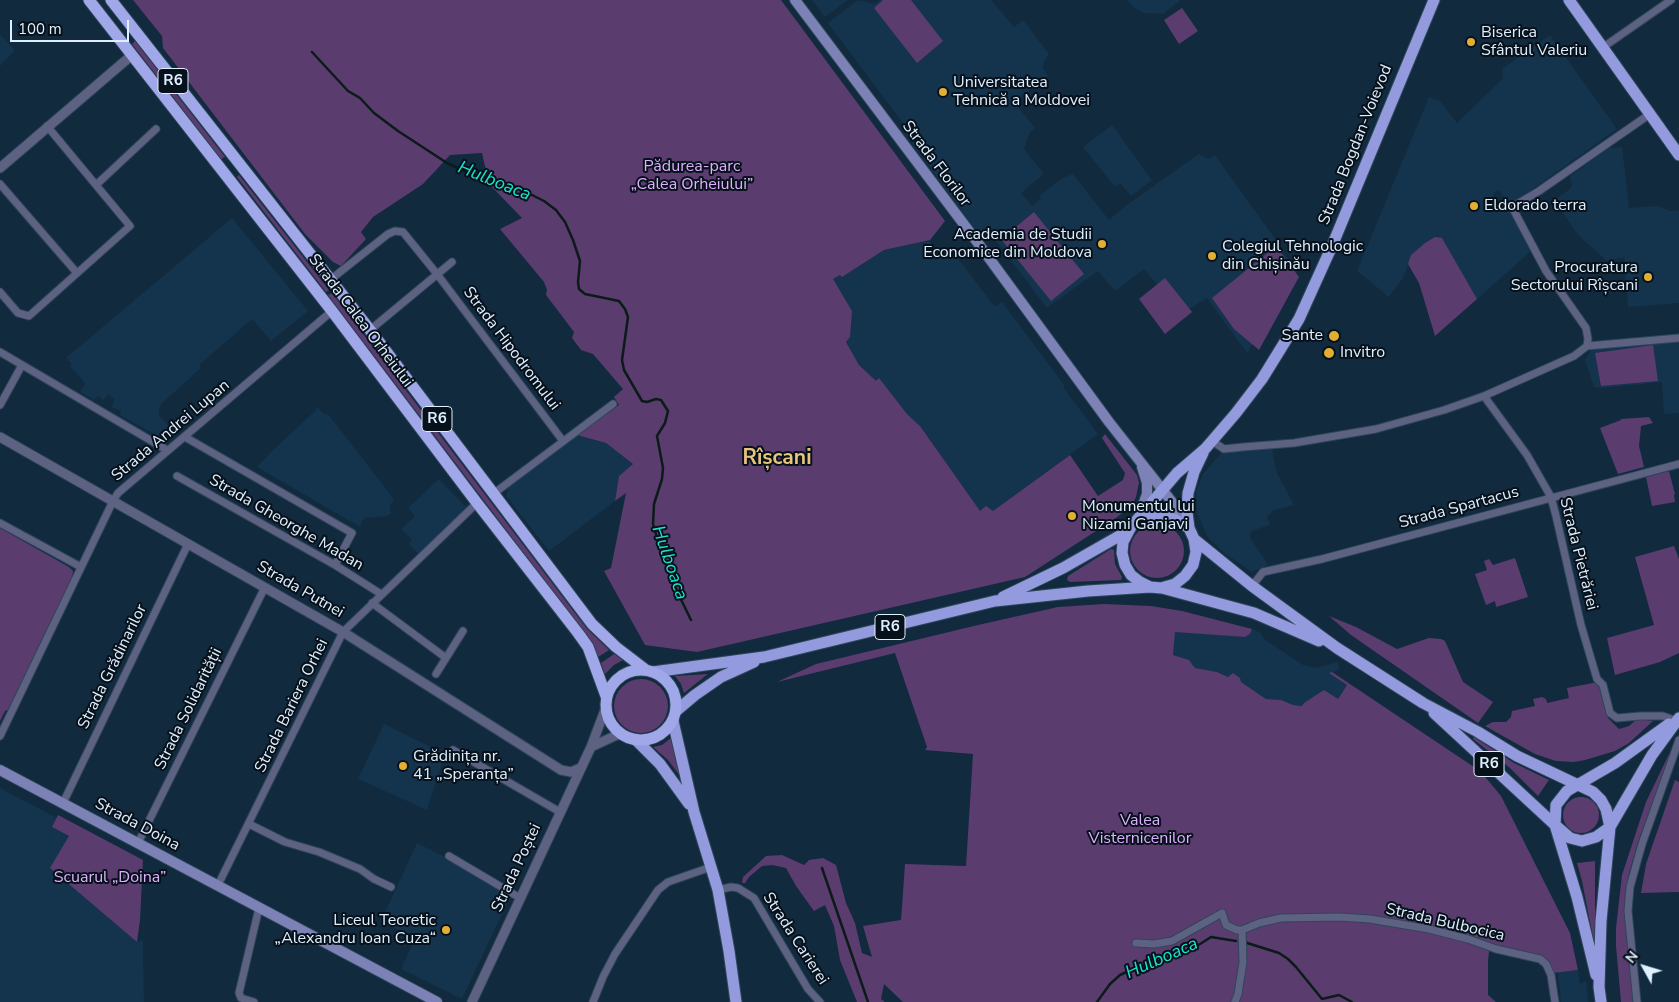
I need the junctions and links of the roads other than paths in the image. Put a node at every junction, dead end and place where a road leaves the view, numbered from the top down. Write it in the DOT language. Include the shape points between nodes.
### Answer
graph roads {
  1 [pos="89,0"];
  2 [pos="111,0"];
  3 [pos="795,0"];
  4 [pos="1434,0"];
  5 [pos="1569,0"];
  6 [pos="1671,0"];
  7 [pos="1602,48"];
  8 [pos="132,55"];
  9 [pos="1650,114"];
  10 [pos="47,126"];
  11 [pos="156,129"];
  12 [pos="1679,155"];
  13 [pos="236,161"];
  14 [pos="0,168"];
  15 [pos="224,171"];
  16 [pos="0,184"];
  17 [pos="96,185"];
  18 [pos="452,262"];
  19 [pos="77,273"];
  20 [pos="437,274"];
  21 [pos="330,280"];
  22 [pos="0,292"];
  23 [pos="332,310"];
  24 [pos="370,330"];
  25 [pos="1679,338"];
  26 [pos="1587,346"];
  27 [pos="0,352"];
  28 [pos="22,365"];
  29 [pos="1484,396"];
  30 [pos="614,404"];
  31 [pos="0,405"];
  32 [pos="186,436"];
  33 [pos="0,437"];
  34 [pos="562,441"];
  35 [pos="1209,445"];
  36 [pos="168,450"];
  37 [pos="1679,464"];
  38 [pos="1142,466"];
  39 [pos="1177,473"];
  40 [pos="177,476"];
  41 [pos="1163,490"];
  42 [pos="493,494"];
  43 [pos="1551,498"];
  44 [pos="113,501"];
  45 [pos="476,502"];
  46 [pos="1136,521"];
  47 [pos="0,523"];
  48 [pos="1128,531"];
  49 [pos="1192,534"];
  50 [pos="188,544"];
  51 [pos="335,565"];
  52 [pos="81,568"];
  53 [pos="1252,586"];
  54 [pos="265,587"];
  55 [pos="1156,587"];
  56 [pos="381,594"];
  57 [pos="995,601"];
  58 [pos="372,604"];
  59 [pos="463,631"];
  60 [pos="343,632"];
  61 [pos="1337,648"];
  62 [pos="764,657"];
  63 [pos="446,658"];
  64 [pos="649,671"];
  65 [pos="436,674"];
  66 [pos="606,696"];
  67 [pos="1423,703"];
  68 [pos="605,710"];
  69 [pos="674,716"];
  70 [pos="1677,718"];
  71 [pos="619,734"];
  72 [pos="0,736"];
  73 [pos="1679,740"];
  74 [pos="637,741"];
  75 [pos="591,747"];
  76 [pos="452,750"];
  77 [pos="580,768"];
  78 [pos="0,770"];
  79 [pos="1578,785"];
  80 [pos="63,803"];
  81 [pos="560,812"];
  82 [pos="694,812"];
  83 [pos="249,824"];
  84 [pos="1555,825"];
  85 [pos="1610,827"];
  86 [pos="138,843"];
  87 [pos="449,856"];
  88 [pos="711,867"];
  89 [pos="218,885"];
  90 [pos="391,887"];
  91 [pos="718,890"];
  92 [pos="520,898"];
  93 [pos="259,908"];
  94 [pos="1242,930"];
  95 [pos="1136,943"];
  96 [pos="1599,987"];
  97 [pos="254,1002"];
  98 [pos="437,1002"];
  99 [pos="472,1002"];
  100 [pos="593,1002"];
  101 [pos="736,1002"];
  102 [pos="820,1002"];
  103 [pos="1235,1002"];
  104 [pos="1555,1002"];
  105 [pos="1601,1002"];
  106 [pos="1637,1002"];
  1 -- 8 [label="highway, Strada Calea Orheiului"];
  2 -- 13 [label="highway, Strada Calea Orheiului / R6"];
  3 -- 38 [label="main road, Strada Florilor"];
  4 -- 35 [label="main road, Strada Bogdan-Voievod" via="1310,297 1262,379"];
  5 -- 7 [label="main road"];
  6 -- 7 [label="street"];
  7 -- 9 [label="main road"];
  8 -- 10 [label="street"];
  8 -- 15 [label="highway, Strada Calea Orheiului / R6"];
  9 -- 12 [label="main road"];
  9 -- 26 [label="street" via="1512,207 1546,271 1586,328"];
  10 -- 14 [label="street"];
  10 -- 17 [label="street"];
  11 -- 17 [label="street"];
  13 -- 15 [label="highway"];
  13 -- 21 [label="highway, Strada Calea Orheiului / R6"];
  15 -- 23 [label="highway, Strada Calea Orheiului / R6"];
  16 -- 19 [label="street"];
  17 -- 19 [label="street" via="130,226"];
  18 -- 20 [label="street"];
  19 -- 22 [label="street" via="29,316 18,313"];
  20 -- 21 [label="street, Strada Hipodromului" via="403,232 395,231"];
  20 -- 24 [label="street"];
  20 -- 34 [label="street, Strada Hipodromului"];
  21 -- 24 [label="highway, Strada Calea Orheiului / R6"];
  23 -- 32 [label="street, Strada Andrei Lupan"];
  23 -- 45 [label="highway, Strada Calea Orheiului / R6"];
  24 -- 42 [label="highway, Strada Calea Orheiului / R6"];
  25 -- 26 [label="street"];
  26 -- 29 [label="street" via="1574,356"];
  27 -- 28 [label="street"];
  28 -- 31 [label="street"];
  28 -- 36 [label="street"];
  29 -- 35 [label="street" via="1376,429 1333,437 1224,449"];
  29 -- 43 [label="street, Strada Pietrăriei" via="1527,454"];
  30 -- 34 [label="street"];
  32 -- 36 [label="street, Strada Andrei Lupan"];
  32 -- 51 [label="street" via="352,533"];
  33 -- 44 [label="street, Strada Putnei"];
  34 -- 42 [label="street"];
  35 -- 39 [label="main road, Strada Bogdan-Voievod"];
  35 -- 49 [label="main road, Strada Bogdan-Voievod" via="1190,484 1187,512"];
  36 -- 44 [label="street, Strada Andrei Lupan" via="124,486"];
  37 -- 43 [label="street, Strada Spartacus"];
  38 -- 39 [label="main road, Strada Florilor" via="1158,476"];
  38 -- 41 [label="main road, Strada Florilor"];
  38 -- 46 [label="main road, Strada Florilor" via="1147,494"];
  39 -- 41 [label="main road, Strada Bogdan-Voievod"];
  40 -- 51 [label="street, Strada Gheorghe Madan"];
  41 -- 46 [label="main road, Strada Bogdan-Voievod"];
  41 -- 49 [label="main road, Strada Florilor"];
  42 -- 64 [label="highway, Strada Calea Orheiului / R6" via="592,624 616,648"];
  43 -- 53 [label="street, Strada Spartacus" via="1263,572"];
  43 -- 70 [label="street, Strada Pietrăriei" via="1581,625 1608,710 1614,717"];
  44 -- 50 [label="street, Strada Putnei"];
  44 -- 52 [label="street, Strada Andrei Lupan"];
  45 -- 56 [label="street, Strada Bariera Orhei"];
  45 -- 66 [label="highway, Strada Calea Orheiului / R6" via="583,640"];
  46 -- 48 [label="main road, R6"];
  46 -- 49 [label="main road" via="1157,514 1174,519"];
  47 -- 52 [label="street"];
  48 -- 55 [label="main road, R6" via="1122,553 1125,565 1140,582"];
  48 -- 57 [label="main road, R6"];
  49 -- 53 [label="main road, R6"];
  49 -- 55 [label="main road, R6" via="1196,552 1186,576 1174,584"];
  50 -- 54 [label="street, Strada Putnei"];
  50 -- 80 [label="street, Strada Grădinarilor"];
  51 -- 56 [label="street, Strada Gheorghe Madan"];
  52 -- 72 [label="street, Strada Andrei Lupan"];
  53 -- 61 [label="main road, R6"];
  54 -- 60 [label="street, Strada Putnei"];
  54 -- 86 [label="street, Strada Solidarității"];
  55 -- 57 [label="main road, R6" via="1088,590"];
  55 -- 61 [label="main road" via="1254,613"];
  56 -- 58 [label="street, Strada Bariera Orhei"];
  57 -- 62 [label="main road, R6"];
  58 -- 60 [label="street, Strada Bariera Orhei"];
  58 -- 63 [label="street"];
  59 -- 63 [label="street"];
  60 -- 77 [label="street, Strada Putnei" via="561,770 572,772"];
  60 -- 83 [label="street, Strada Bariera Orhei"];
  61 -- 67 [label="main road, R6"];
  62 -- 64 [label="main road, R6"];
  62 -- 69 [label="main road, R6" via="721,677 695,695"];
  63 -- 65 [label="street"];
  64 -- 66 [label="highway, R6" via="633,670 621,676"];
  64 -- 69 [label="highway, R6" via="661,676 674,692"];
  66 -- 68 [label="highway, R6"];
  67 -- 79 [label="main road, R6" via="1517,756"];
  67 -- 84 [label="main road, R6"];
  68 -- 71 [label="highway" via="612,727"];
  68 -- 75 [label="street, Strada Poștei"];
  69 -- 74 [label="highway, R6" via="667,730 648,740"];
  69 -- 82 [label="main road"];
  70 -- 79 [label="main road" via="1633,752"];
  70 -- 85 [label="main road"];
  71 -- 74 [label="highway"];
  71 -- 75 [label="street"];
  73 -- 106 [label="street" via="1630,887 1628,911"];
  74 -- 82 [label="main road" via="670,777"];
  75 -- 77 [label="street, Strada Poștei"];
  76 -- 81 [label="street"];
  77 -- 81 [label="street, Strada Poștei"];
  78 -- 80 [label="main road, Strada Doina"];
  79 -- 84 [label="main road" via="1560,799 1555,811"];
  79 -- 85 [label="main road, R6" via="1601,800"];
  80 -- 86 [label="main road, Strada Doina"];
  81 -- 92 [label="street, Strada Poștei"];
  82 -- 88 [label="main road"];
  83 -- 89 [label="street, Strada Bariera Orhei"];
  83 -- 90 [label="street" via="285,842 360,869"];
  84 -- 85 [label="main road, R6" via="1578,841 1592,839"];
  84 -- 96 [label="main road, R6"];
  85 -- 96 [label="main road, R6" via="1602,903"];
  86 -- 89 [label="main road, Strada Doina"];
  87 -- 92 [label="street"];
  88 -- 91 [label="main road"];
  88 -- 100 [label="street" via="668,882 658,890 615,954"];
  89 -- 93 [label="main road, Strada Doina"];
  91 -- 101 [label="main road"];
  91 -- 102 [label="street, Strada Carierei" via="738,888 754,898 808,989"];
  92 -- 99 [label="street, Strada Poștei"];
  93 -- 97 [label="street" via="239,993 241,998"];
  93 -- 98 [label="main road, Strada Doina"];
  94 -- 95 [label="street" via="1226,926 1222,913 1172,941"];
  94 -- 103 [label="street" via="1243,962"];
  94 -- 104 [label="street, Strada Bulbocica" via="1281,918 1340,917 1428,929 1540,959 1551,975"];
  96 -- 105 [label="main road, R6"];
}
